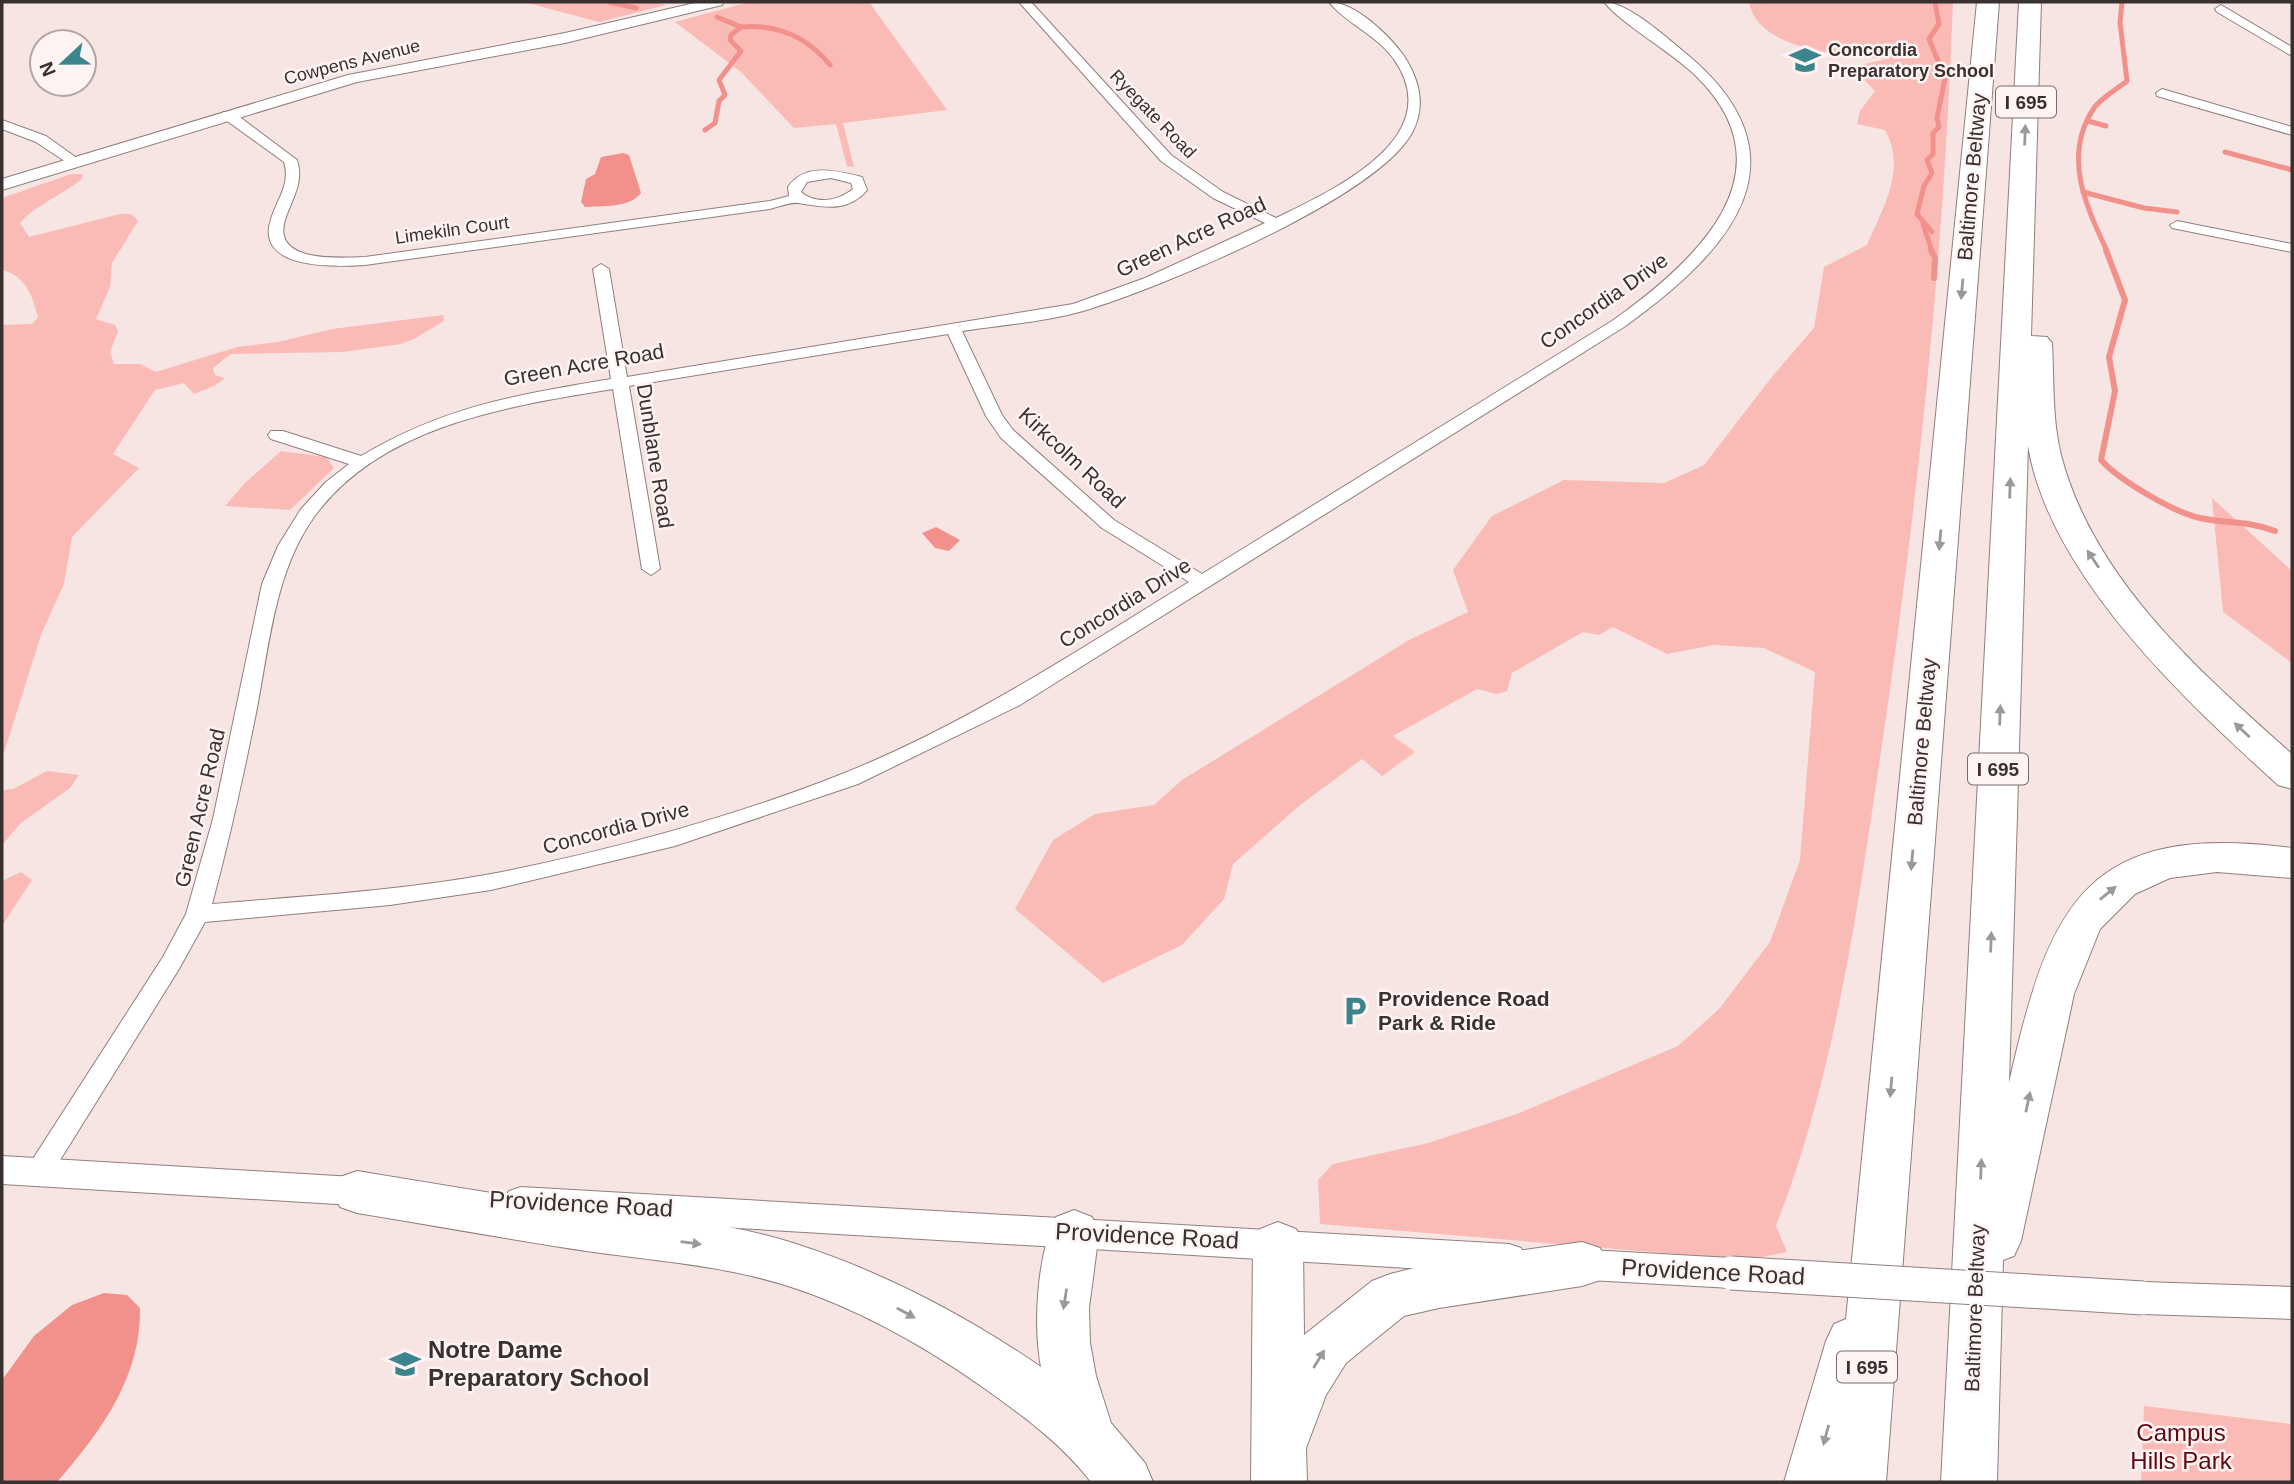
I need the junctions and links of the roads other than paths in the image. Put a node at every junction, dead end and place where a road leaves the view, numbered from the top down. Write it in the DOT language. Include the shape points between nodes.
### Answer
graph roads {
  1 [pos="717,2"];
  2 [pos="1026,2"];
  3 [pos="1335,2"];
  4 [pos="1610,2"];
  5 [pos="1988,2"];
  6 [pos="2030,2"];
  7 [pos="2221,9"];
  8 [pos="2292,52"];
  9 [pos="2162,93"];
  10 [pos="229,115"];
  11 [pos="2,124"];
  12 [pos="2292,131"];
  13 [pos="74,161"];
  14 [pos="2,185"];
  15 [pos="797,198"];
  16 [pos="2022,203"];
  17 [pos="1276,223"];
  18 [pos="2177,225"];
  19 [pos="2292,248"];
  20 [pos="601,268"];
  21 [pos="954,330"];
  22 [pos="620,381"];
  23 [pos="276,435"];
  24 [pos="362,462"];
  25 [pos="651,569"];
  26 [pos="1202,582"];
  27 [pos="2292,776"];
  28 [pos="2292,863"];
  29 [pos="198,914"];
  30 [pos="2,1170"];
  31 [pos="38,1173"];
  32 [pos="357,1192"];
  33 [pos="1074,1232"];
  34 [pos="1278,1244"];
  35 [pos="1877,1251"];
  36 [pos="1582,1264"];
  37 [pos="1731,1273"];
  38 [pos="2143,1298"];
  39 [pos="2292,1303"];
  40 [pos="1974,1336"];
  41 [pos="1091,1442"];
  42 [pos="1280,1462"];
  43 [pos="1125,1482"];
  44 [pos="1812,1482"];
  45 [pos="1858,1482"];
  46 [pos="1969,1482"];
  1 -- 10 [label="street, Cowpens Avenue" via="593,32 363,75"];
  2 -- 17 [label="street, Ryegate Road" via="1166,158 1218,195"];
  3 -- 17 [label="street, Green Acre Road" via="1401,62 1414,98 1412,118 1405,135 1371,171 1344,190"];
  4 -- 26 [label="street, Concordia Drive" via="1699,73 1736,120 1744,171 1734,206 1716,239 1685,274 1619,324"];
  5 -- 35 [label="highway, Baltimore Beltway / I 695, one-way"];
  16 -- 6 [label="highway, Baltimore Beltway / I 695, one-way"];
  7 -- 8 [label="street"];
  9 -- 12 [label="street"];
  10 -- 13 [label="street, Cowpens Avenue"];
  10 -- 15 [label="street, Limekiln Court" via="290,160 294,182 275,232 289,253 321,261 365,261"];
  11 -- 13 [label="street" via="41,139"];
  13 -- 14 [label="street, Cowpens Avenue"];
  27 -- 16 [label="highway, one-way" via="2172,660 2115,589 2071,522 2045,455"];
  40 -- 16 [label="highway, Baltimore Beltway / I 695, one-way"];
  17 -- 21 [label="street, Green Acre Road" via="1117,296"];
  18 -- 19 [label="street"];
  20 -- 22 [label="street, Dunblane Road"];
  21 -- 22 [label="street, Green Acre Road"];
  21 -- 26 [label="street, Kirkcolm Road" via="994,416 1007,433 1108,524"];
  22 -- 24 [label="street, Green Acre Road" via="545,393 463,414 391,444"];
  22 -- 25 [label="street, Dunblane Road"];
  23 -- 24 [label="street"];
  24 -- 29 [label="street, Green Acre Road" via="320,497 281,553 224,819"];
  26 -- 29 [label="street, Concordia Drive" via="965,726 850,779 765,809 621,852 492,882 390,897"];
  40 -- 28 [label="highway, one-way" via="2044,1026 2056,981 2077,932 2100,899 2125,880 2157,867 2220,857"];
  29 -- 31 [label="street, Green Acre Road"];
  30 -- 31 [label="street, Providence Road"];
  31 -- 32 [label="street, Providence Road"];
  32 -- 33 [label="street, Providence Road"];
  32 -- 41 [label="highway, one-way" via="720,1247 794,1266 878,1297 953,1340"];
  33 -- 34 [label="street, Providence Road"];
  33 -- 41 [label="highway, one-way" via="1062,1337 1074,1401"];
  34 -- 36 [label="street, Providence Road"];
  34 -- 42 [label="highway"];
  35 -- 44 [label="highway, one-way"];
  35 -- 45 [label="highway, Baltimore Beltway / I 695"];
  36 -- 37 [label="street, Providence Road"];
  42 -- 36 [label="highway, one-way" via="1304,1383 1327,1346 1390,1297 1439,1285"];
  37 -- 38 [label="street, Providence Road, bridge"];
  38 -- 39 [label="street, Providence Road"];
  40 -- 46 [label="highway, Baltimore Beltway / I 695"];
  41 -- 43 [label="highway"];
}
